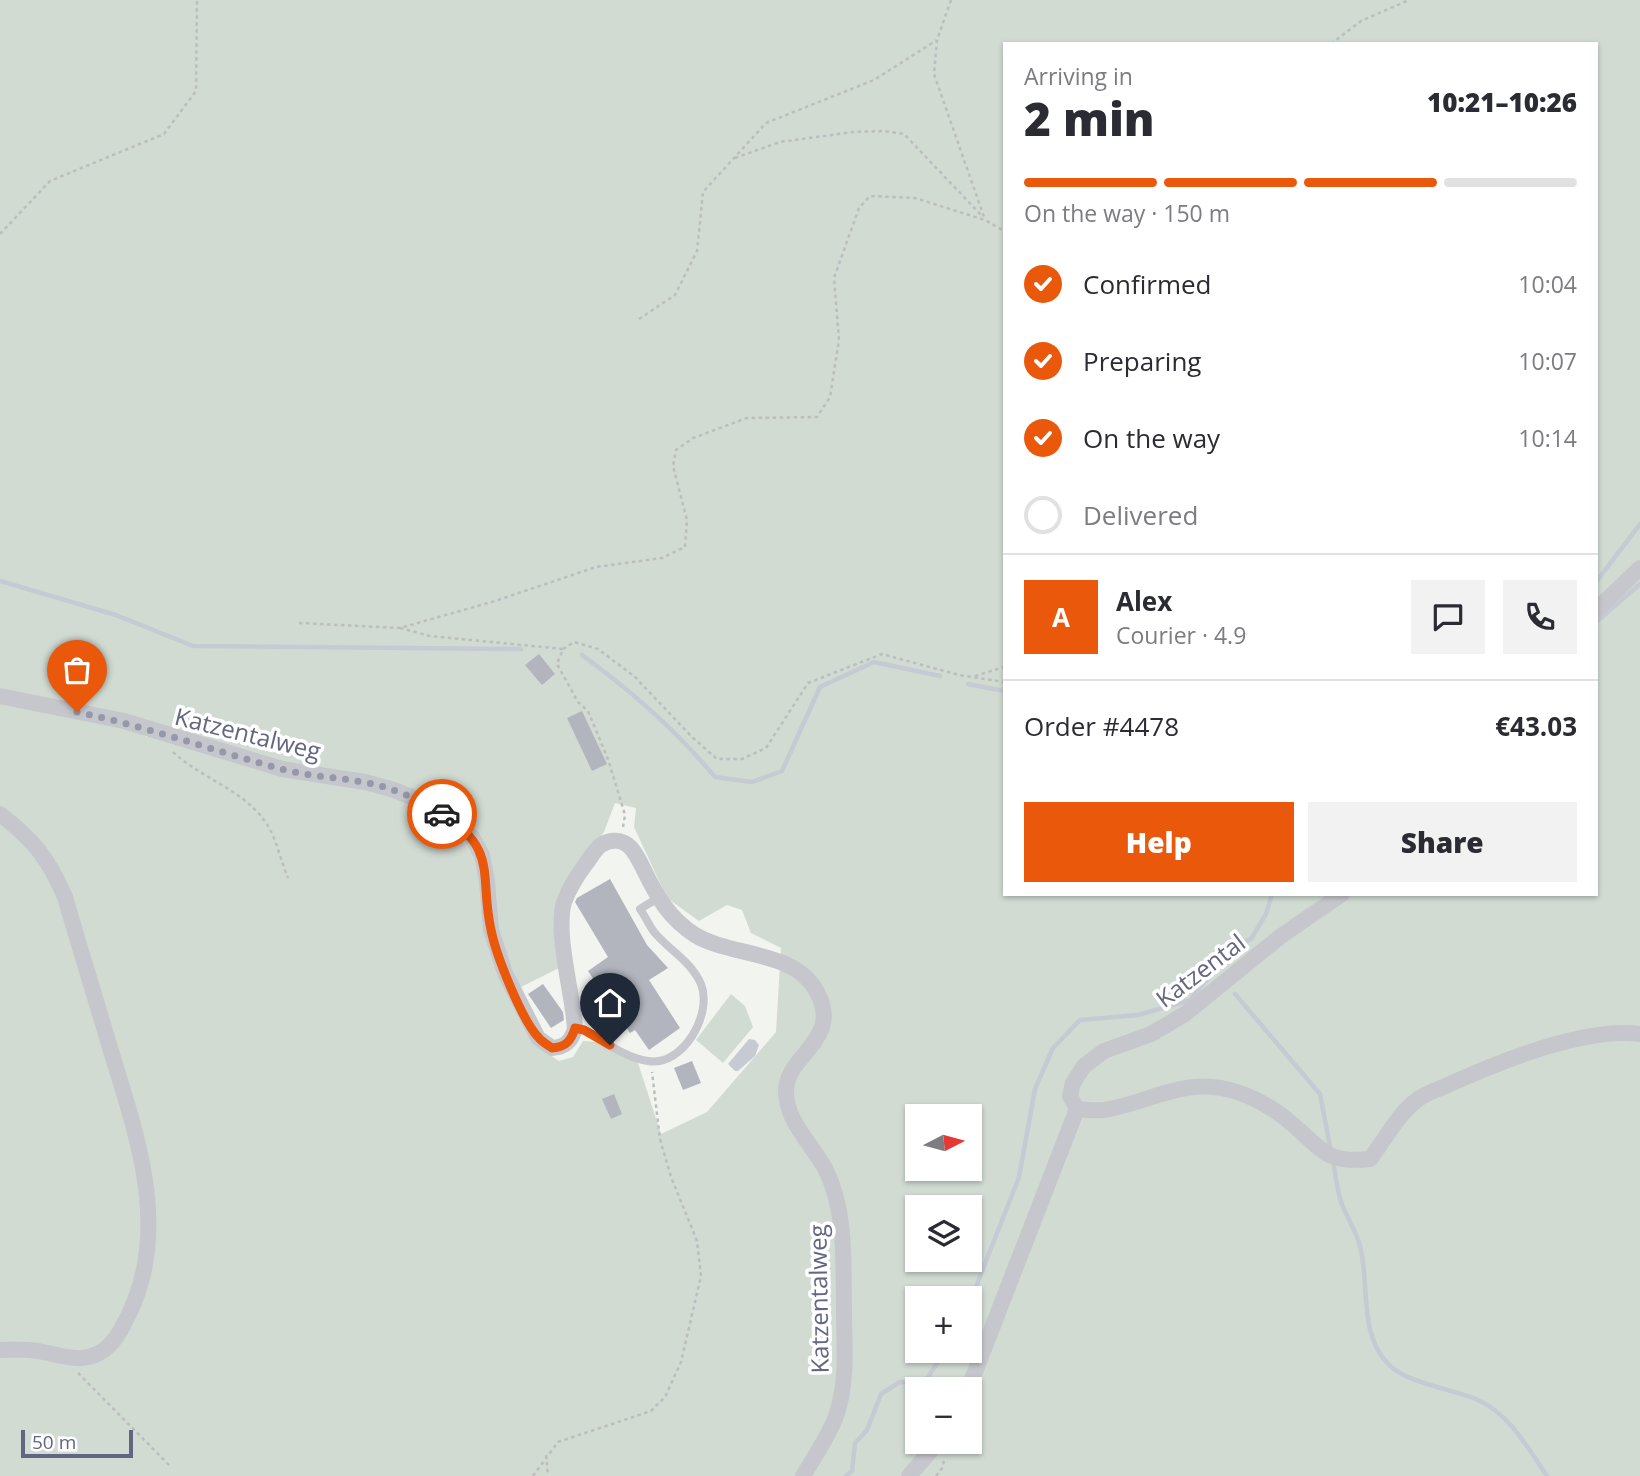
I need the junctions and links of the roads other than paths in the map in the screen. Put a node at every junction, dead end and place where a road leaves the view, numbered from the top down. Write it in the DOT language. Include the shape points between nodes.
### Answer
graph roads {
  1 [pos="1640,568"];
  2 [pos="1598,608"];
  3 [pos="0,696"];
  4 [pos="0,814"];
  5 [pos="1339,896"];
  6 [pos="658,898"];
  7 [pos="575,1028"];
  8 [pos="1640,1034"];
  9 [pos="1077,1109"];
  10 [pos="0,1350"];
  11 [pos="973,1377"];
  12 [pos="928,1454"];
  13 [pos="803,1476"];
  14 [pos="909,1476"];
  1 -- 2 [label="street"];
  3 -- 7 [label="street, Katzentalweg" via="124,721 282,769 365,782 422,801 472,837 482,855 491,930 505,973 538,1038 552,1048 563,1047"];
  4 -- 10 [label="street" via="26,834 52,867 65,897 138,1141 147,1182 149,1225 134,1305 114,1341 102,1352 82,1360 40,1351"];
  5 -- 9 [label="street, Katzental" via="1281,936 1185,1014 1151,1034 1104,1051 1084,1066 1070,1096"];
  6 -- 7 [label="street, Katzentalweg" via="635,854 620,841 598,847 575,878 562,920"];
  6 -- 7 [label="lane" via="640,909 702,986 704,1007 686,1046 650,1062"];
  6 -- 13 [label="street, Katzentalweg" via="678,923 697,936 797,971 811,982 823,1006 823,1024 814,1044 790,1075 787,1109 826,1171 839,1210 844,1243 845,1374 836,1416"];
  8 -- 9 [label="street" via="1590,1037 1523,1054 1417,1100 1370,1159 1350,1161 1328,1154 1268,1107 1241,1093 1207,1086 1166,1091 1102,1111"];
  9 -- 11 [label="street"];
  12 -- 14 [label="street"];
}
